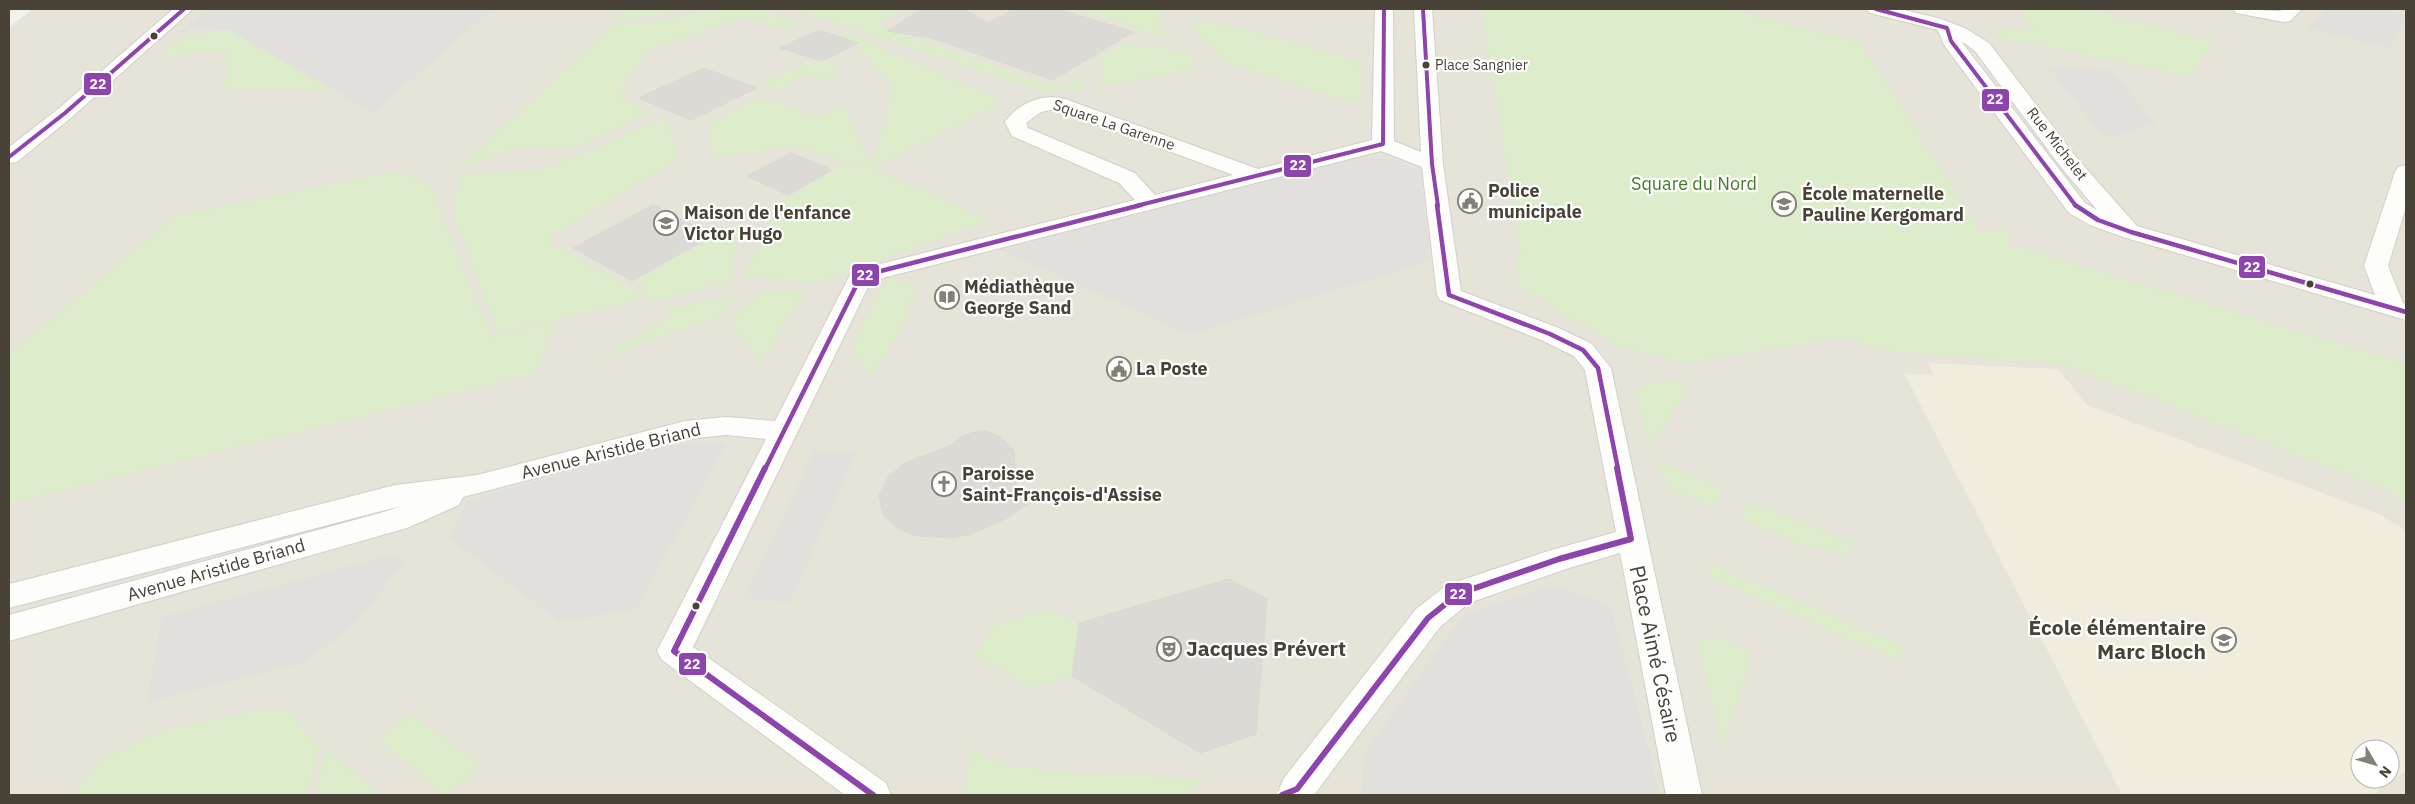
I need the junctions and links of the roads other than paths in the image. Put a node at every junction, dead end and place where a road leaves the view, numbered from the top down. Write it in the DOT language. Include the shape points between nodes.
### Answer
graph roads {
  1 [pos="184,9"];
  2 [pos="1384,9"];
  3 [pos="1423,9"];
  4 [pos="1876,9"];
  5 [pos="2242,9"];
  6 [pos="2293,9"];
  7 [pos="1383,144"];
  8 [pos="9,158"];
  9 [pos="1432,164"];
  10 [pos="2406,172"];
  11 [pos="1256,176"];
  12 [pos="1150,203"];
  13 [pos="2399,310"];
  14 [pos="783,431"];
  15 [pos="477,485"];
  16 [pos="1631,540"];
  17 [pos="9,596"];
  18 [pos="9,628"];
  19 [pos="1296,793"];
  20 [pos="873,795"];
  21 [pos="1684,795"];
  1 -- 8 [label="street" via="65,114"];
  2 -- 7 [label="street"];
  3 -- 9 [label="street"];
  4 -- 13 [label="street, Rue Michelet" via="1946,28 1957,49 2078,208 2098,220"];
  5 -- 6 [label="street" via="2284,16"];
  7 -- 9 [label="street"];
  7 -- 11 [label="street"];
  9 -- 16 [label="street, Place Aimé Césaire" via="1449,295 1559,338 1583,350 1598,368"];
  10 -- 13 [label="street" via="2376,266"];
  11 -- 12 [label="street"];
  11 -- 12 [label="street, Square La Garenne" via="1058,103 1044,103 1024,112 1015,122 1019,132 1127,178"];
  12 -- 14 [label="street" via="861,276"];
  14 -- 15 [label="street, Avenue Aristide Briand" via="726,426 685,430"];
  14 -- 20 [label="street" via="674,651"];
  15 -- 17 [label="street, Avenue Aristide Briand" via="395,496"];
  15 -- 18 [label="street, Avenue Aristide Briand" via="396,520"];
  16 -- 19 [label="street" via="1550,562 1458,594 1443,605 1428,618"];
  16 -- 21 [label="street, Place Aimé Césaire"];
}
